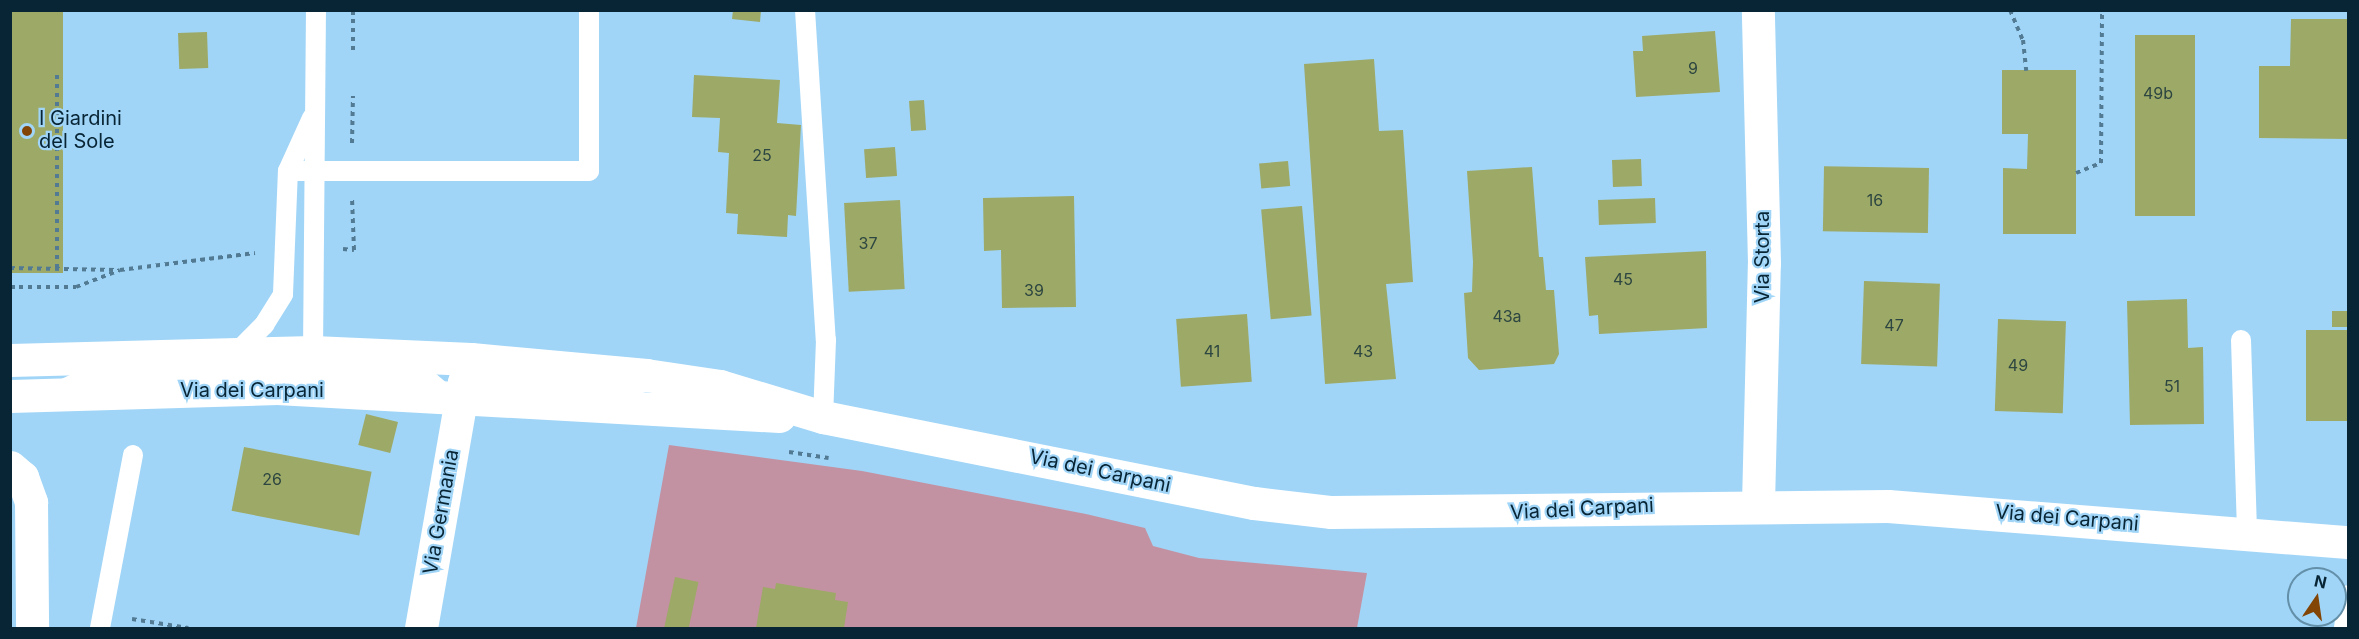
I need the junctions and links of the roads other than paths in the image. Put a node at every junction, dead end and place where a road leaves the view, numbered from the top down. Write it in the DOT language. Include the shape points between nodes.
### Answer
graph roads {
  1 [pos="316,10"];
  2 [pos="589,10"];
  3 [pos="805,10"];
  4 [pos="1758,10"];
  5 [pos="314,109"];
  6 [pos="288,171"];
  7 [pos="314,172"];
  8 [pos="2241,340"];
  9 [pos="313,352"];
  10 [pos="236,353"];
  11 [pos="440,357"];
  12 [pos="10,360"];
  13 [pos="646,375"];
  14 [pos="67,394"];
  15 [pos="448,395"];
  16 [pos="10,396"];
  17 [pos="823,417"];
  18 [pos="133,455"];
  19 [pos="10,467"];
  20 [pos="1758,504"];
  21 [pos="2247,534"];
  22 [pos="2349,542"];
  23 [pos="2349,595"];
  24 [pos="33,628"];
  25 [pos="100,628"];
  26 [pos="421,628"];
  27 [pos="2344,628"];
  1 -- 5 [label="lane"];
  2 -- 7 [label="lane" via="589,171"];
  3 -- 17 [label="lane" via="826,340"];
  4 -- 20 [label="street, Via Storta" via="1764,263"];
  5 -- 6 [label="lane"];
  5 -- 7 [label="lane"];
  6 -- 7 [label="lane"];
  6 -- 10 [label="lane" via="283,294 264,325"];
  7 -- 9 [label="lane"];
  8 -- 21 [label="lane"];
  9 -- 10 [label="street, Via dei Carpani"];
  9 -- 11 [label="street, Via dei Carpani"];
  9 -- 14 [label="street, Via dei Carpani" via="307,372 113,372"];
  9 -- 15 [label="street, Via dei Carpani" via="326,372 413,376"];
  10 -- 12 [label="street, Via dei Carpani"];
  11 -- 13 [label="street, Via dei Carpani"];
  11 -- 15 [label="street" via="458,366"];
  13 -- 15 [label="street, Via dei Carpani" via="606,387 471,380"];
  13 -- 17 [label="street, Via dei Carpani" via="720,386"];
  14 -- 15 [label="street, Via dei Carpani" via="277,388"];
  14 -- 16 [label="street, Via dei Carpani"];
  15 -- 17 [label="street, Via dei Carpani"];
  15 -- 26 [label="street, Via Germania"];
  17 -- 20 [label="street, Via dei Carpani" via="1308,510 1429,515"];
  18 -- 25 [label="lane"];
  19 -- 24 [label="street" via="22,477 31,502"];
  20 -- 21 [label="street, Via dei Carpani" via="1909,506"];
  21 -- 22 [label="street, Via dei Carpani"];
  23 -- 27 [label="lane"];
}
